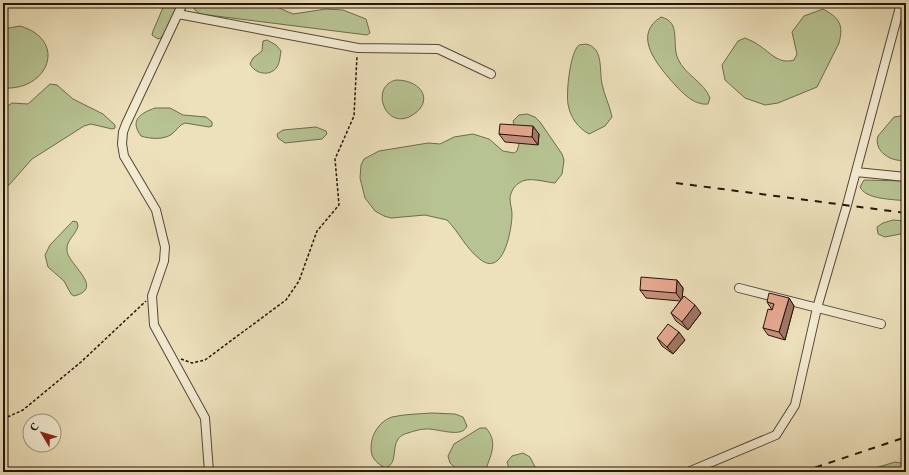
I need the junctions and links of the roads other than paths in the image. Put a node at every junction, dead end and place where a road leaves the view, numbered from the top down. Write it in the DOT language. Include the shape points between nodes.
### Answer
graph roads {
  1 [pos="183,3"];
  2 [pos="901,3"];
  3 [pos="178,14"];
  4 [pos="491,74"];
  5 [pos="856,172"];
  6 [pos="906,177"];
  7 [pos="739,288"];
  8 [pos="816,308"];
  9 [pos="881,324"];
  10 [pos="209,472"];
  11 [pos="688,472"];
  1 -- 3 [label="street"];
  2 -- 5 [label="street"];
  3 -- 4 [label="street" via="358,48 438,49"];
  3 -- 10 [label="street" via="123,132 122,144 124,156 156,210 165,247 164,261 152,296 154,325 205,418"];
  5 -- 6 [label="street"];
  5 -- 8 [label="street"];
  7 -- 8 [label="street"];
  8 -- 9 [label="street"];
  8 -- 11 [label="street" via="795,405 776,435"];
}
